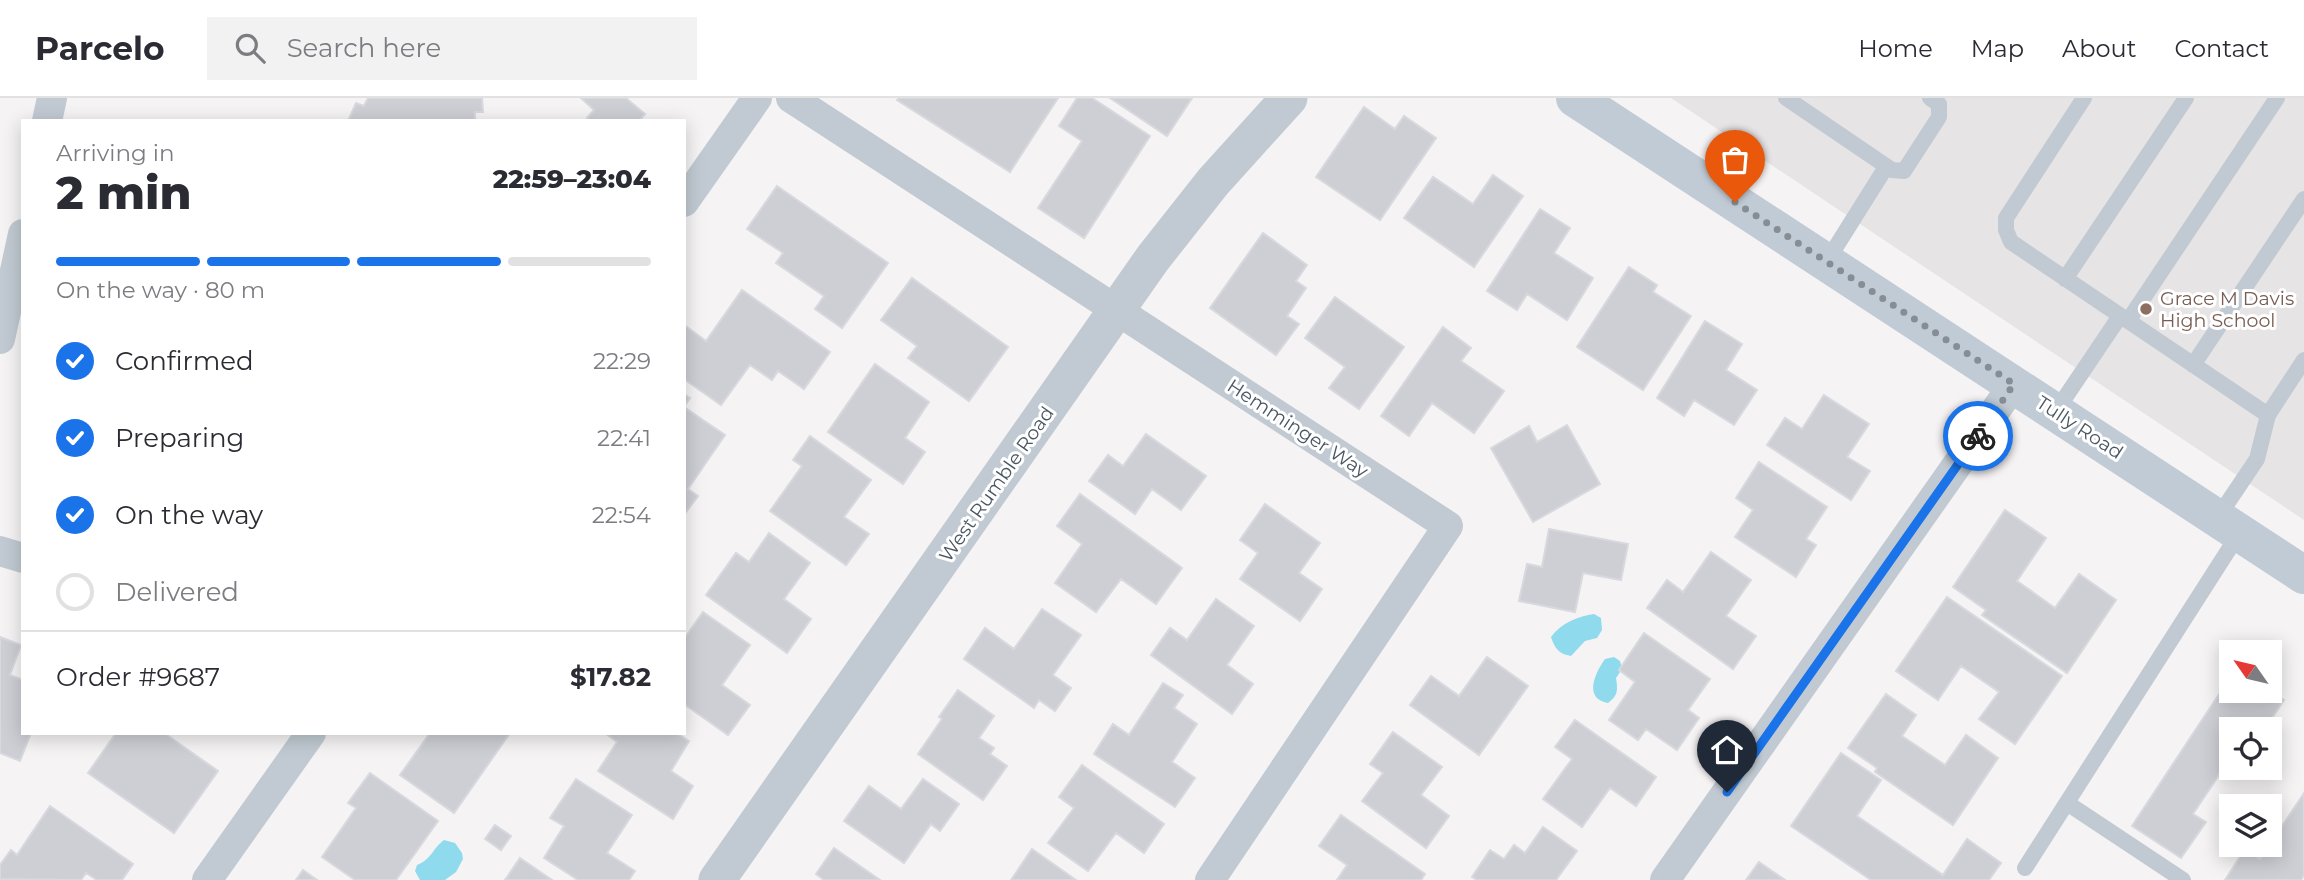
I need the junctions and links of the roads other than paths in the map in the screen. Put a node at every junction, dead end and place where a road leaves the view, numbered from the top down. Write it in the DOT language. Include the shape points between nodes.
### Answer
graph roads {
  1 [pos="52,98"];
  2 [pos="757,98"];
  3 [pos="791,98"];
  4 [pos="1289,98"];
  5 [pos="1575,98"];
  6 [pos="1786,98"];
  7 [pos="1930,98"];
  8 [pos="2084,98"];
  9 [pos="2186,98"];
  10 [pos="2277,98"];
  11 [pos="47,119"];
  12 [pos="1886,167"];
  13 [pos="686,199"];
  14 [pos="2304,199"];
  15 [pos="21,243"];
  16 [pos="1827,261"];
  17 [pos="2065,279"];
  18 [pos="1118,311"];
  19 [pos="2124,319"];
  20 [pos="0,339"];
  21 [pos="2304,360"];
  22 [pos="2193,365"];
  23 [pos="2014,384"];
  24 [pos="2056,411"];
  25 [pos="2268,415"];
  26 [pos="2229,524"];
  27 [pos="0,551"];
  28 [pos="21,557"];
  29 [pos="2304,575"];
  30 [pos="310,735"];
  31 [pos="2067,803"];
  32 [pos="2025,868"];
  33 [pos="207,880"];
  34 [pos="717,880"];
  35 [pos="1210,880"];
  36 [pos="1665,880"];
  37 [pos="2183,880"];
  1 -- 11 [label="street"];
  2 -- 13 [label="street"];
  3 -- 18 [label="street, Hemminger Way"];
  4 -- 18 [label="street, West Rumble Road" via="1213,182"];
  5 -- 16 [label="main road, Tully Road"];
  6 -- 12 [label="lane"];
  7 -- 12 [label="lane" via="1939,104 1939,117 1904,171"];
  8 -- 17 [label="lane" via="2006,218 2011,242"];
  9 -- 17 [label="lane"];
  10 -- 19 [label="lane"];
  12 -- 16 [label="lane"];
  14 -- 22 [label="lane"];
  15 -- 20 [label="street"];
  16 -- 23 [label="main road, Tully Road"];
  17 -- 19 [label="lane"];
  18 -- 34 [label="street, West Rumble Road"];
  18 -- 35 [label="street, Hemminger Way" via="1448,526"];
  19 -- 22 [label="lane"];
  19 -- 24 [label="lane"];
  21 -- 25 [label="lane"];
  22 -- 25 [label="lane"];
  23 -- 24 [label="main road, Tully Road"];
  23 -- 36 [label="street"];
  24 -- 26 [label="main road, Tully Road"];
  25 -- 26 [label="lane" via="2257,459"];
  26 -- 29 [label="main road, Tully Road"];
  26 -- 31 [label="lane"];
  27 -- 28 [label="street"];
  30 -- 33 [label="street"];
  31 -- 32 [label="lane"];
  31 -- 37 [label="lane"];
}
